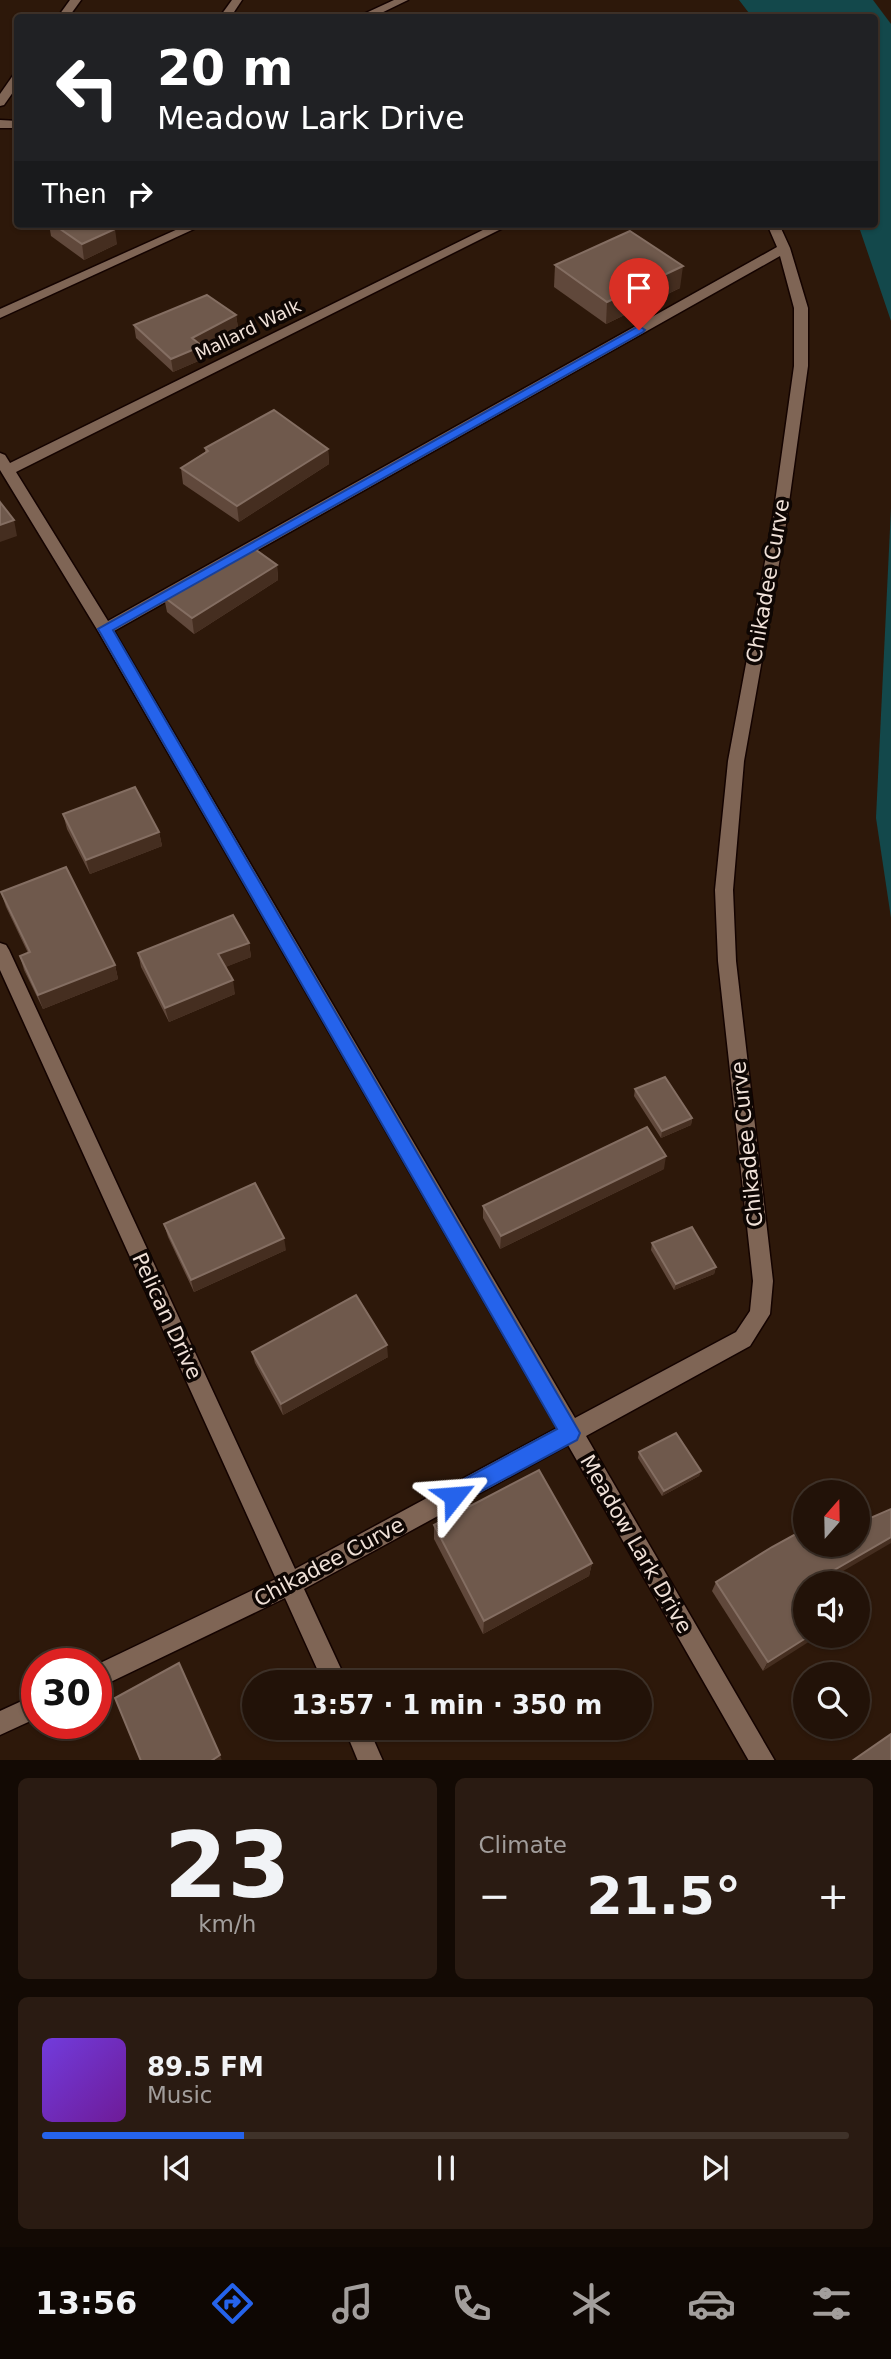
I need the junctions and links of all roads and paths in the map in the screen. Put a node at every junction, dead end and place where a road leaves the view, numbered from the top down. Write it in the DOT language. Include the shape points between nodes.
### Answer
graph roads {
  1 [pos="76,0"];
  2 [pos="237,0"];
  3 [pos="403,0"];
  4 [pos="65,14"];
  5 [pos="226,14"];
  6 [pos="370,14"];
  7 [pos="14,82"];
  8 [pos="0,103"];
  9 [pos="190,228"];
  10 [pos="497,228"];
  11 [pos="775,228"];
  12 [pos="784,248"];
  13 [pos="0,314"];
  14 [pos="4,464"];
  15 [pos="105,629"];
  16 [pos="0,950"];
  17 [pos="570,1433"];
  18 [pos="290,1584"];
  19 [pos="112,1669"];
  20 [pos="329,1670"];
  21 [pos="21,1714"];
  22 [pos="0,1724"];
  23 [pos="362,1740"];
  24 [pos="371,1760"];
  25 [pos="763,1760"];
  1 -- 4 [label="street"];
  2 -- 5 [label="street"];
  3 -- 6 [label="street"];
  7 -- 8 [label="street"];
  9 -- 13 [label="street"];
  10 -- 14 [label="street, Mallard Walk"];
  11 -- 12 [label="street, Chikadee Curve"];
  12 -- 15 [label="street"];
  12 -- 17 [label="street, Chikadee Curve" via="800,308 801,366 779,524 736,761 724,890 727,961 763,1281 760,1314 743,1339"];
  14 -- 15 [label="street, Meadow Lark Drive"];
  15 -- 17 [label="street, Meadow Lark Drive"];
  16 -- 18 [label="street, Pelican Drive"];
  17 -- 18 [label="street, Chikadee Curve"];
  17 -- 25 [label="street, Meadow Lark Drive"];
  18 -- 19 [label="street, Chikadee Curve"];
  18 -- 20 [label="street, Pelican Drive"];
  21 -- 22 [label="street"];
  23 -- 24 [label="street"];
}
